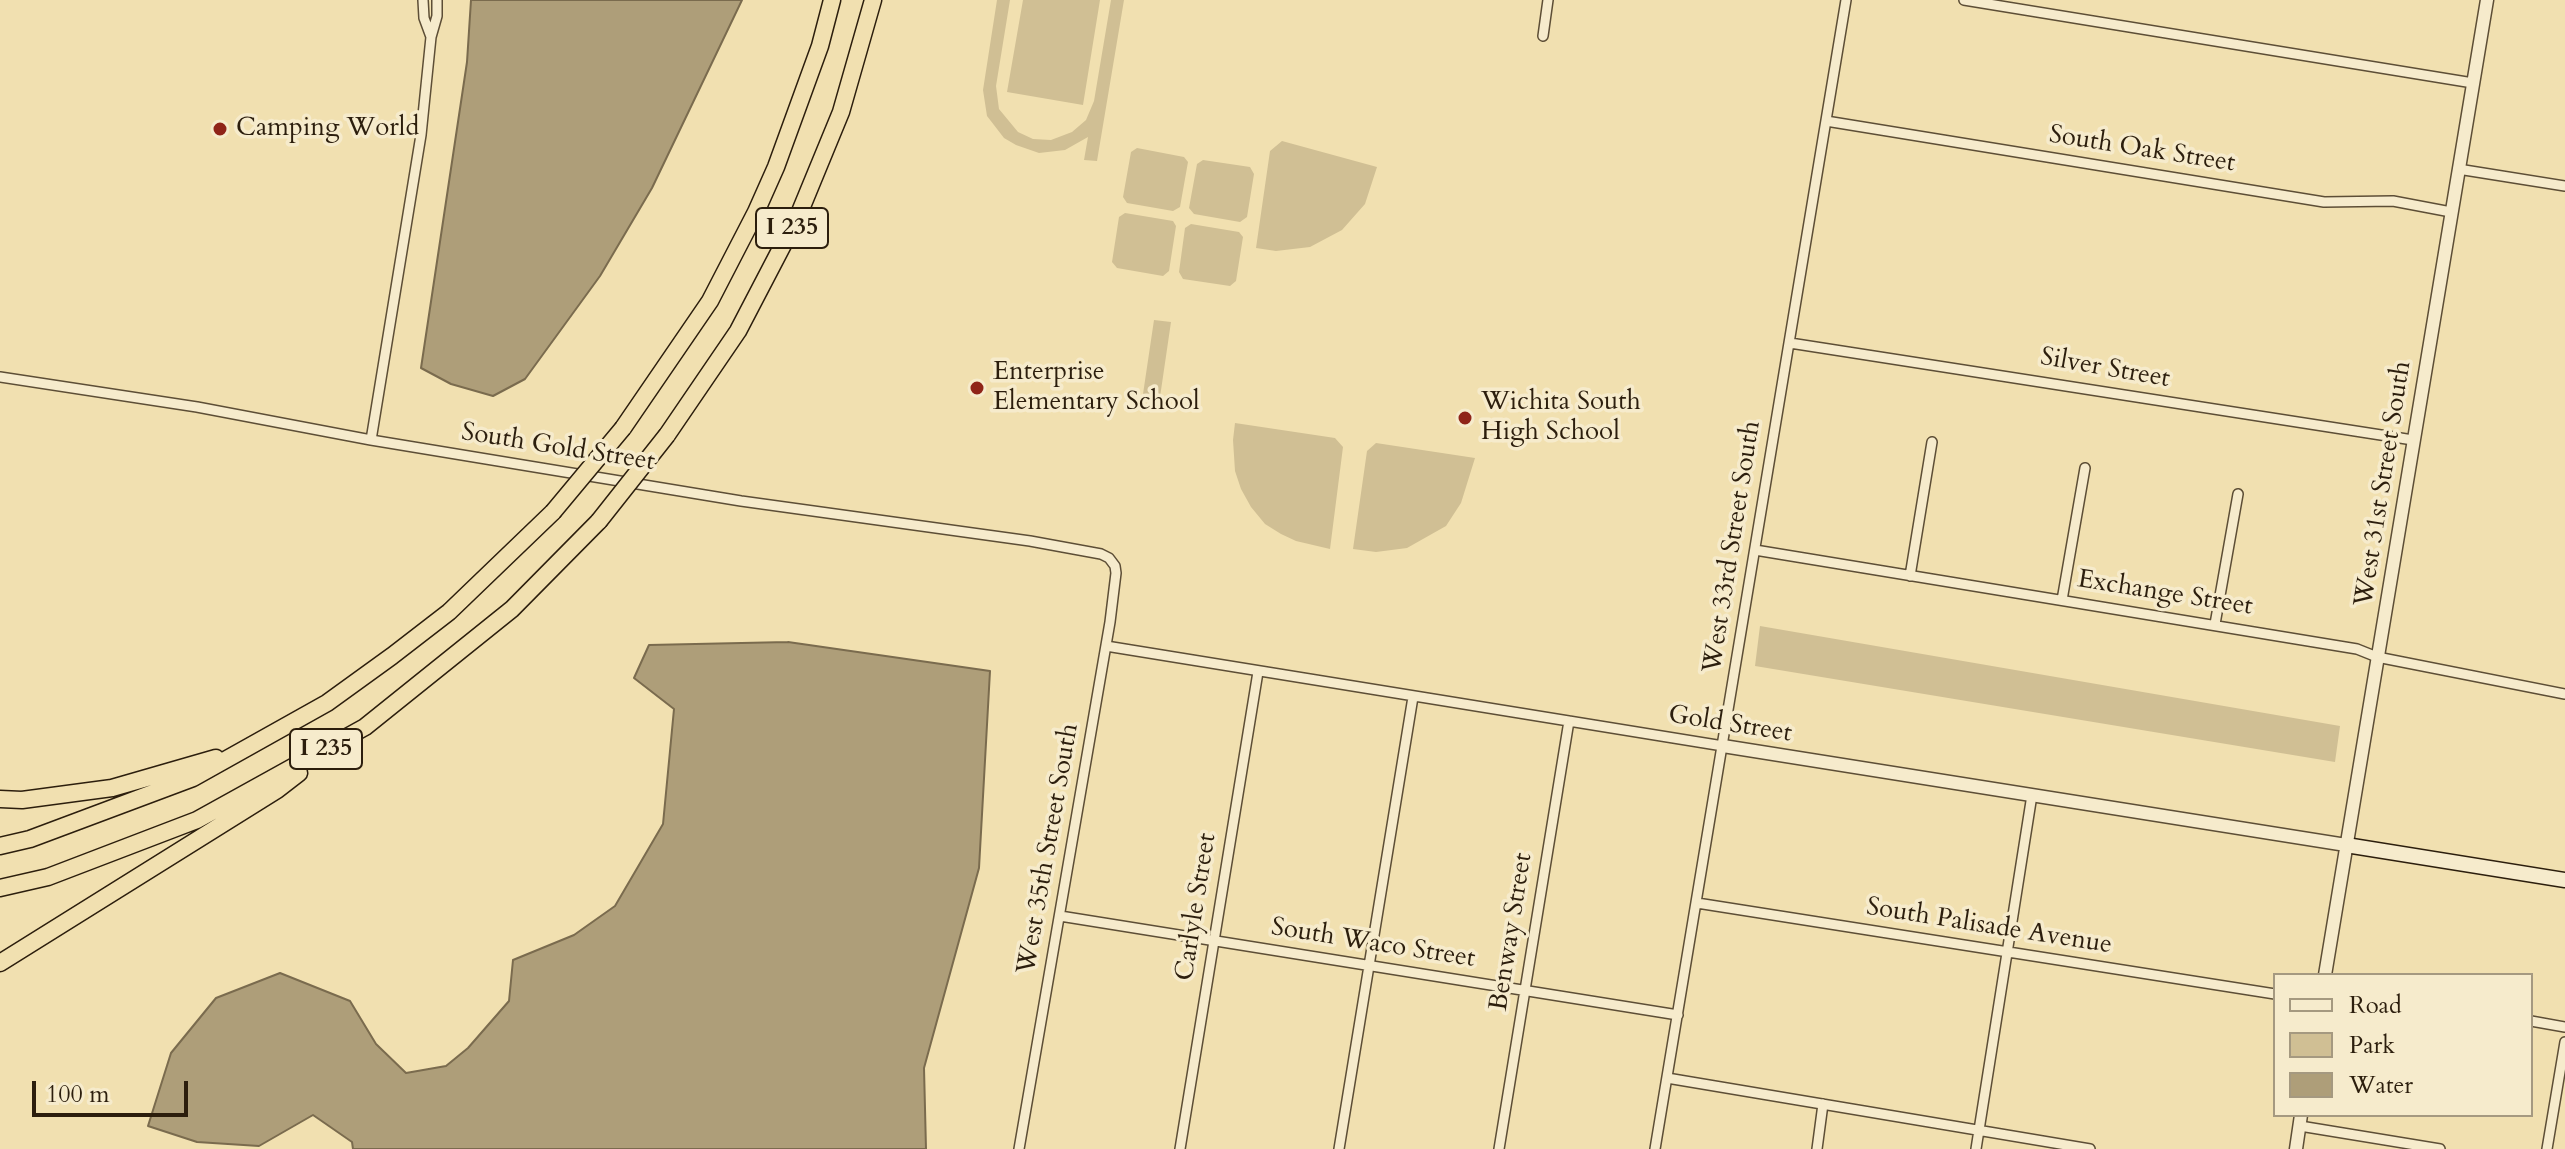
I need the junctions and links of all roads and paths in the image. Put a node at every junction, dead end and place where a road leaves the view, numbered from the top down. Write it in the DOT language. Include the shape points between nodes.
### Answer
graph roads {
  1 [pos="423,0"];
  2 [pos="437,0"];
  3 [pos="832,0"];
  4 [pos="873,0"];
  5 [pos="1548,0"];
  6 [pos="1846,0"];
  7 [pos="1964,0"];
  8 [pos="2487,0"];
  9 [pos="1543,36"];
  10 [pos="431,37"];
  11 [pos="2473,83"];
  12 [pos="1826,121"];
  13 [pos="2458,169"];
  14 [pos="2565,186"];
  15 [pos="2451,212"];
  16 [pos="1790,343"];
  17 [pos="0,377"];
  18 [pos="371,440"];
  19 [pos="2413,440"];
  20 [pos="1932,442"];
  21 [pos="2085,468"];
  22 [pos="2238,494"];
  23 [pos="1755,550"];
  24 [pos="1109,558"];
  25 [pos="1910,576"];
  26 [pos="2062,600"];
  27 [pos="2215,624"];
  28 [pos="1106,646"];
  29 [pos="2377,657"];
  30 [pos="1258,672"];
  31 [pos="2565,694"];
  32 [pos="1413,697"];
  33 [pos="1569,721"];
  34 [pos="258,741"];
  35 [pos="336,743"];
  36 [pos="1723,746"];
  37 [pos="2032,795"];
  38 [pos="0,799"];
  39 [pos="2346,845"];
  40 [pos="0,846"];
  41 [pos="2565,880"];
  42 [pos="0,888"];
  43 [pos="1697,903"];
  44 [pos="1060,916"];
  45 [pos="1214,941"];
  46 [pos="2006,951"];
  47 [pos="0,963"];
  48 [pos="1369,966"];
  49 [pos="2325,973"];
  50 [pos="1525,991"];
  51 [pos="2273,994"];
  52 [pos="1678,1015"];
  53 [pos="2533,1021"];
  54 [pos="2565,1027"];
  55 [pos="2565,1042"];
  56 [pos="1667,1078"];
  57 [pos="1823,1104"];
  58 [pos="2300,1121"];
  59 [pos="1979,1130"];
  60 [pos="1019,1149"];
  61 [pos="1180,1149"];
  62 [pos="1339,1149"];
  63 [pos="1499,1149"];
  64 [pos="1655,1149"];
  65 [pos="1817,1149"];
  66 [pos="1976,1149"];
  67 [pos="2090,1149"];
  68 [pos="2296,1149"];
  69 [pos="2440,1149"];
  70 [pos="2547,1149"];
  1 -- 10 [label="street"];
  2 -- 10 [label="street"];
  3 -- 34 [label="highway, I 235, bridge" via="820,46 756,212 710,301 623,428 553,512 449,612 327,703"];
  4 -- 35 [label="highway, I 235, bridge" via="841,112 799,214 738,331 667,435 599,521 512,609 365,727"];
  5 -- 9 [label="street"];
  6 -- 12 [label="street, West 33rd Street South"];
  7 -- 11 [label="street"];
  8 -- 11 [label="street, West 31st Street South"];
  10 -- 18 [label="street" via="421,135"];
  11 -- 13 [label="street, West 31st Street South"];
  12 -- 15 [label="street, South Oak Street" via="2324,202 2386,200"];
  12 -- 16 [label="street, West 33rd Street South"];
  13 -- 14 [label="street"];
  13 -- 15 [label="street, West 31st Street South"];
  15 -- 19 [label="street, West 31st Street South"];
  16 -- 19 [label="street, Silver Street"];
  16 -- 23 [label="street, West 33rd Street South"];
  17 -- 18 [label="street, South Gold Street"];
  18 -- 24 [label="street, South Gold Street" via="741,501 1030,541"];
  19 -- 29 [label="street, West 31st Street South"];
  20 -- 25 [label="street"];
  21 -- 26 [label="street"];
  22 -- 27 [label="street"];
  23 -- 25 [label="street, Exchange Street"];
  23 -- 36 [label="street, West 33rd Street South"];
  24 -- 28 [label="street, West 35th Street South" via="1116,573"];
  25 -- 26 [label="street, Exchange Street"];
  26 -- 27 [label="street, Exchange Street"];
  27 -- 29 [label="street, Exchange Street"];
  28 -- 30 [label="street, Gold Street"];
  28 -- 44 [label="street, West 35th Street South"];
  29 -- 31 [label="street, Exchange Street"];
  29 -- 39 [label="street, West 31st Street South"];
  30 -- 32 [label="street, Gold Street"];
  30 -- 45 [label="street, Carlyle Street"];
  32 -- 33 [label="street, Gold Street"];
  32 -- 48 [label="street"];
  33 -- 36 [label="street, Gold Street"];
  33 -- 50 [label="street, Benway Street"];
  34 -- 38 [label="highway" via="112,788"];
  34 -- 40 [label="highway, I 235" via="193,778"];
  35 -- 42 [label="highway, I 235" via="197,820 48,877"];
  35 -- 47 [label="highway" via="277,790"];
  36 -- 37 [label="street, Gold Street"];
  36 -- 43 [label="street, West 33rd Street South"];
  37 -- 39 [label="street, Gold Street"];
  37 -- 46 [label="street"];
  39 -- 41 [label="main road"];
  39 -- 49 [label="street, West 31st Street South"];
  43 -- 46 [label="street, South Palisade Avenue"];
  43 -- 52 [label="street, West 33rd Street South"];
  44 -- 45 [label="street, South Waco Street"];
  44 -- 60 [label="street, West 35th Street South"];
  45 -- 48 [label="street, South Waco Street"];
  45 -- 61 [label="street, Carlyle Street"];
  46 -- 51 [label="street, South Palisade Avenue"];
  46 -- 59 [label="street"];
  48 -- 50 [label="street, South Waco Street"];
  48 -- 62 [label="street"];
  50 -- 52 [label="street, South Waco Street"];
  50 -- 63 [label="street, Benway Street"];
  52 -- 56 [label="street, West 33rd Street South"];
  53 -- 54 [label="street"];
  55 -- 70 [label="street"];
  56 -- 57 [label="street"];
  56 -- 64 [label="street, West 33rd Street South"];
  57 -- 59 [label="street"];
  57 -- 65 [label="street"];
  58 -- 68 [label="street"];
  58 -- 69 [label="street"];
  59 -- 66 [label="street"];
  59 -- 67 [label="street"];
}
